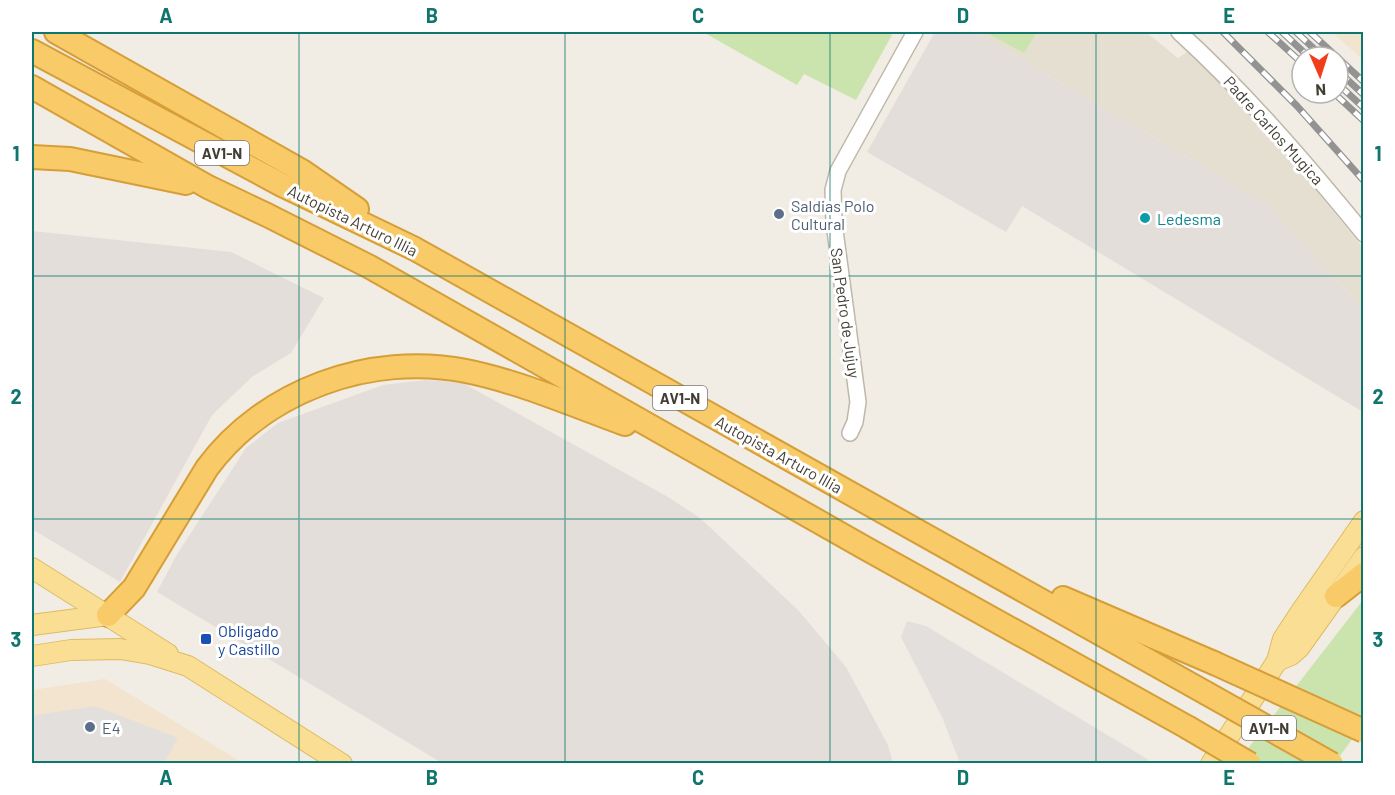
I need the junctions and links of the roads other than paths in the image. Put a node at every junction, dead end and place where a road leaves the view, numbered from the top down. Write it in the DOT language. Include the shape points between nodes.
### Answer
graph roads {
  1 [pos="56,32"];
  2 [pos="915,32"];
  3 [pos="1179,32"];
  4 [pos="32,51"];
  5 [pos="32,87"];
  6 [pos="32,157"];
  7 [pos="208,187"];
  8 [pos="1364,234"];
  9 [pos="415,249"];
  10 [pos="850,433"];
  11 [pos="678,442"];
  12 [pos="1364,521"];
  13 [pos="946,547"];
  14 [pos="1364,557"];
  15 [pos="32,568"];
  16 [pos="1364,574"];
  17 [pos="1336,596"];
  18 [pos="108,615"];
  19 [pos="32,625"];
  20 [pos="32,656"];
  21 [pos="1277,661"];
  22 [pos="188,666"];
  23 [pos="1364,731"];
  24 [pos="342,764"];
  25 [pos="1211,764"];
  26 [pos="1250,764"];
  27 [pos="1332,764"];
  1 -- 9 [label="highway" via="302,171"];
  2 -- 10 [label="street, San Pedro de Jujuy" via="835,180 834,223 858,402"];
  3 -- 8 [label="street, Padre Carlos Mugica" via="1247,99"];
  4 -- 9 [label="highway, Autopista Arturo Illia / AV1-N" via="282,185"];
  5 -- 7 [label="highway, Autopista Arturo Illia / AV1-N"];
  6 -- 7 [label="highway" via="70,159"];
  7 -- 11 [label="highway, Autopista Arturo Illia / AV1-N" via="370,267"];
  9 -- 13 [label="highway, Autopista Arturo Illia / AV1-N"];
  11 -- 18 [label="highway" via="463,370 409,366 339,378 274,406 233,437 207,468 134,588"];
  11 -- 26 [label="highway, Autopista Arturo Illia / AV1-N, bridge"];
  12 -- 21 [label="main road" via="1283,639"];
  13 -- 23 [label="highway, bridge"];
  13 -- 27 [label="highway, Autopista Arturo Illia / AV1-N, bridge"];
  14 -- 17 [label="main road"];
  15 -- 18 [label="main road"];
  16 -- 17 [label="highway"];
  17 -- 21 [label="main road" via="1299,648"];
  18 -- 19 [label="main road"];
  18 -- 22 [label="main road"];
  20 -- 22 [label="main road" via="120,649"];
  21 -- 25 [label="main road"];
  22 -- 24 [label="main road"];
}
